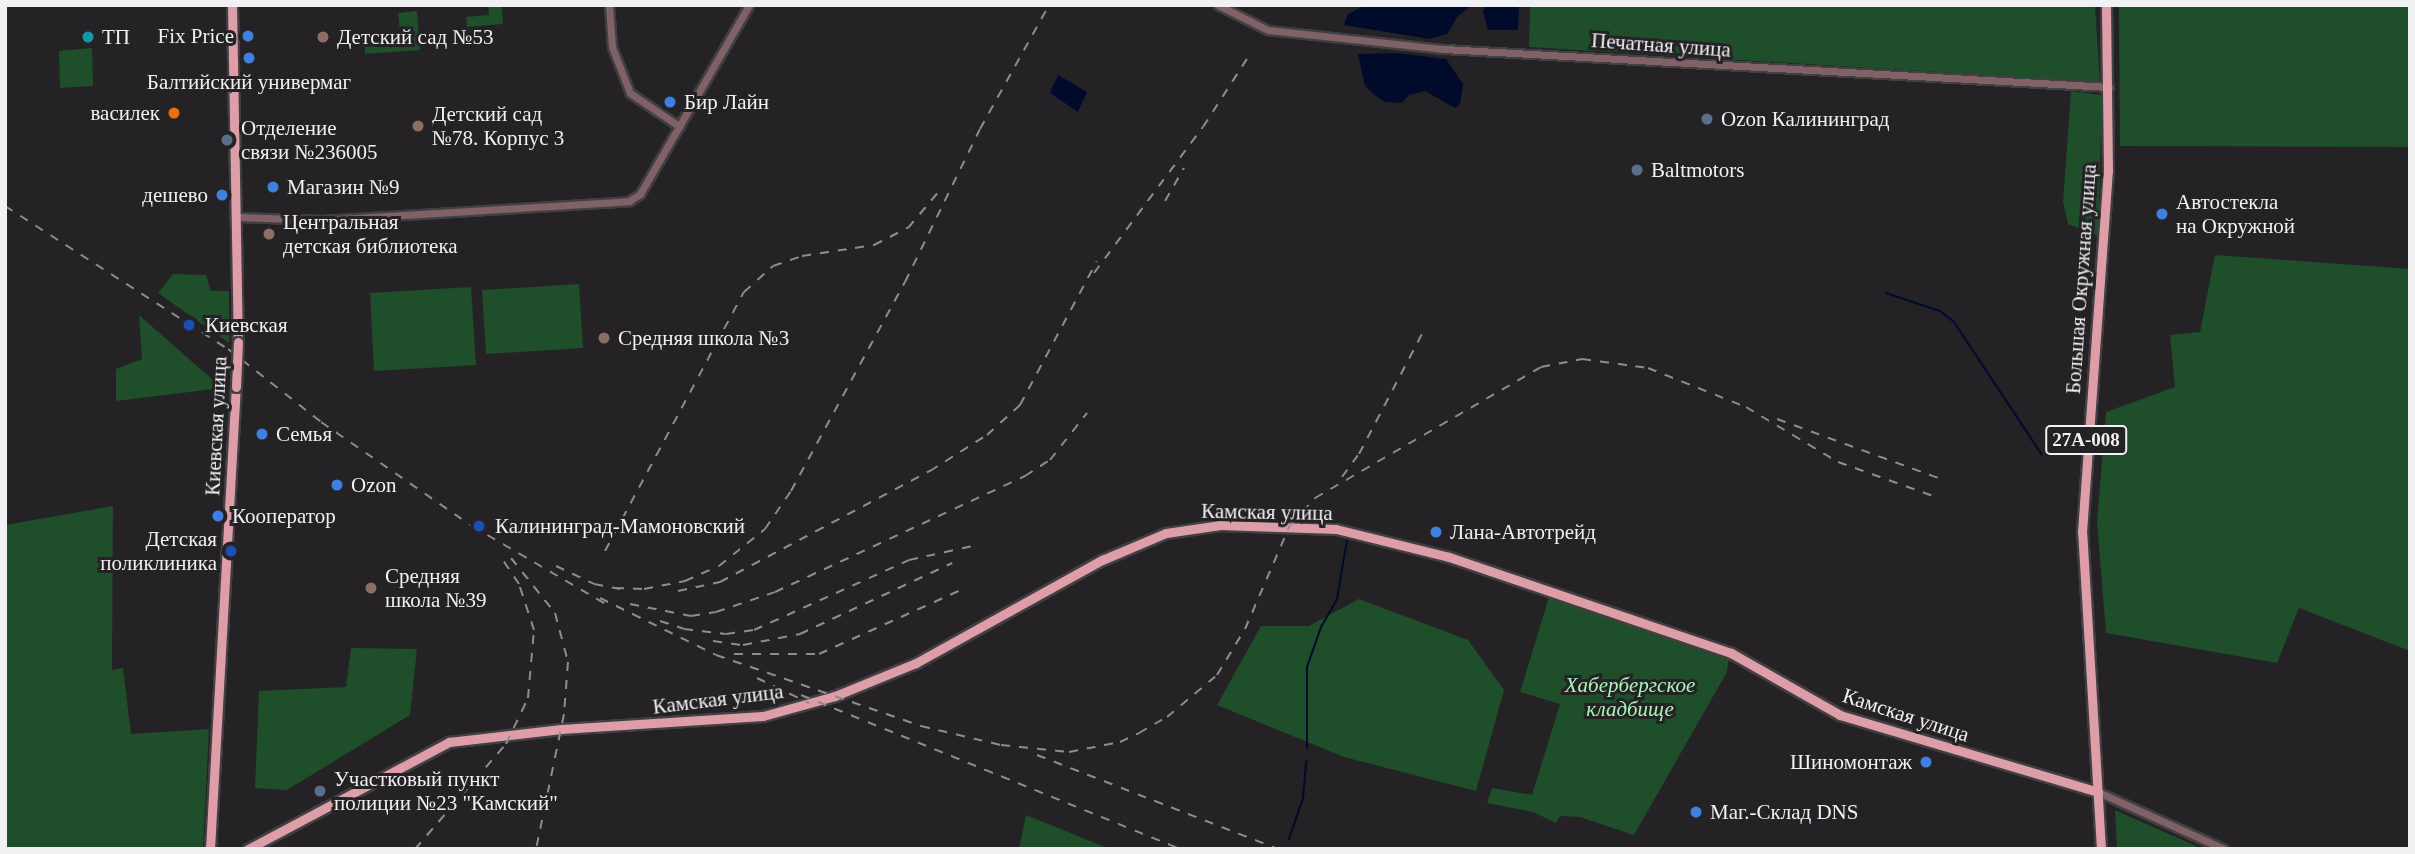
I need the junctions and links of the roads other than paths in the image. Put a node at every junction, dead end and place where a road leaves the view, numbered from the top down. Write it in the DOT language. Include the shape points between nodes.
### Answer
graph roads {
  1 [pos="232,5"];
  2 [pos="609,5"];
  3 [pos="749,5"];
  4 [pos="1218,5"];
  5 [pos="2106,5"];
  6 [pos="2109,87"];
  7 [pos="680,127"];
  8 [pos="237,217"];
  9 [pos="2098,792"];
  10 [pos="210,849"];
  11 [pos="248,849"];
  12 [pos="2101,849"];
  13 [pos="2224,849"];
  1 -- 8 [label="main road, Киевская улица"];
  2 -- 7 [label="street" via="612,47 630,93"];
  3 -- 7 [label="street"];
  4 -- 6 [label="street, Печатная улица" via="1268,30 1444,49"];
  5 -- 6 [label="main road, Большая Окружная улица / 27А-008"];
  6 -- 9 [label="main road, Большая Окружная улица / 27А-008" via="2105,220 2082,532"];
  7 -- 8 [label="street" via="640,194 629,201 336,219"];
  8 -- 10 [label="main road, Киевская улица, bridge" via="238,342"];
  9 -- 11 [label="main road, Камская улица" via="1840,715 1731,653 1449,556 1336,529 1220,525 1166,533 1102,560 916,663 835,696 763,716 561,729 449,742"];
  9 -- 12 [label="main road, Большая Окружная улица / 27А-008"];
  9 -- 13 [label="street"];
}
